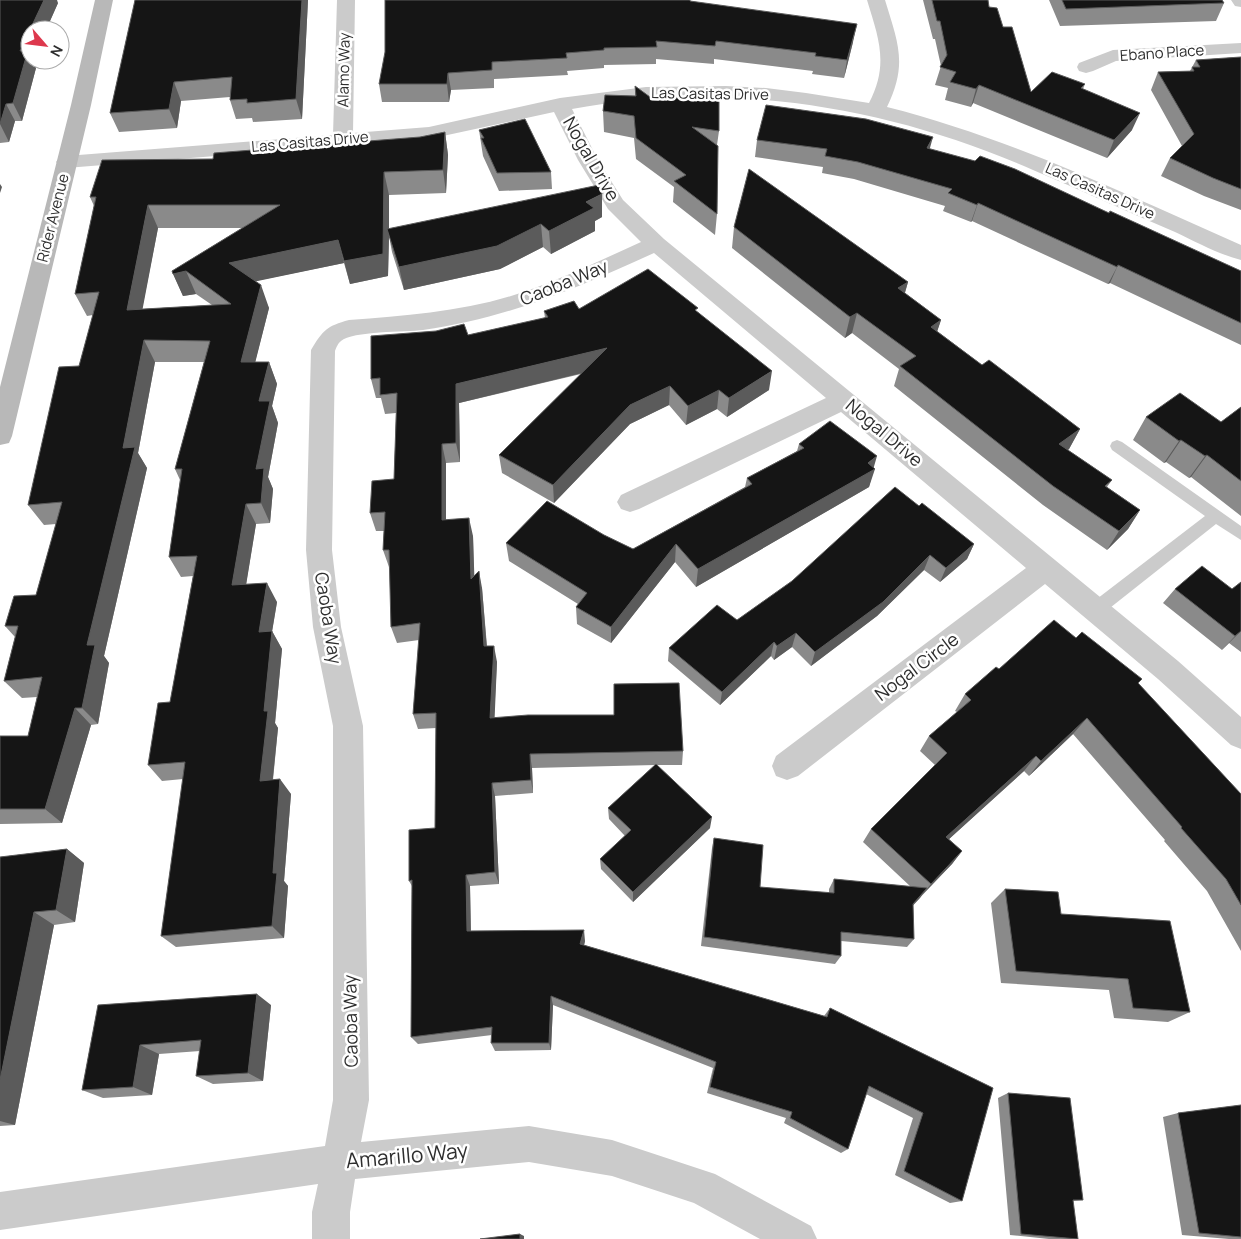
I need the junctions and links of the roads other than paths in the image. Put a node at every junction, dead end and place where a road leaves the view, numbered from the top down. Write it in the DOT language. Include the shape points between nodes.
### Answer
graph roads {
  1 [pos="104,0"];
  2 [pos="346,0"];
  3 [pos="876,0"];
  4 [pos="1241,48"];
  5 [pos="1086,68"];
  6 [pos="560,104"];
  7 [pos="875,111"];
  8 [pos="343,139"];
  9 [pos="66,162"];
  10 [pos="656,244"];
  11 [pos="1241,253"];
  12 [pos="844,400"];
  13 [pos="0,436"];
  14 [pos="1117,446"];
  15 [pos="630,502"];
  16 [pos="1216,516"];
  17 [pos="1241,534"];
  18 [pos="1046,568"];
  19 [pos="1095,610"];
  20 [pos="1241,736"];
  21 [pos="787,766"];
  22 [pos="341,1162"];
  23 [pos="0,1211"];
  24 [pos="331,1239"];
  25 [pos="798,1239"];
  1 -- 9 [label="street, Rider Avenue"];
  2 -- 8 [label="street, Alamo Way"];
  3 -- 7 [label="street" via="892,70"];
  4 -- 5 [label="street, Ebano Place" via="1114,56"];
  6 -- 7 [label="street, Las Casitas Drive" via="644,93 717,92 811,100"];
  6 -- 8 [label="street, Las Casitas Drive" via="429,133"];
  6 -- 10 [label="street, Nogal Drive" via="615,204"];
  7 -- 11 [label="street, Las Casitas Drive" via="944,129 998,148"];
  8 -- 9 [label="street, Las Casitas Drive"];
  9 -- 13 [label="street, Rider Avenue"];
  10 -- 12 [label="street, Nogal Drive"];
  10 -- 22 [label="street, Caoba Way" via="517,302 422,322 349,328 333,335 323,350 319,550 327,627 348,726 352,1100"];
  12 -- 15 [label="street"];
  12 -- 18 [label="street, Nogal Drive"];
  14 -- 16 [label="lane"];
  16 -- 17 [label="lane"];
  16 -- 19 [label="lane"];
  18 -- 19 [label="street, Nogal Drive"];
  18 -- 21 [label="street, Nogal Circle"];
  19 -- 20 [label="street, Nogal Drive" via="1206,702"];
  22 -- 23 [label="street, Amarillo Way"];
  22 -- 24 [label="street, Caoba Way" via="331,1212"];
  22 -- 25 [label="street, Amarillo Way" via="529,1144 612,1158 702,1187"];
}
